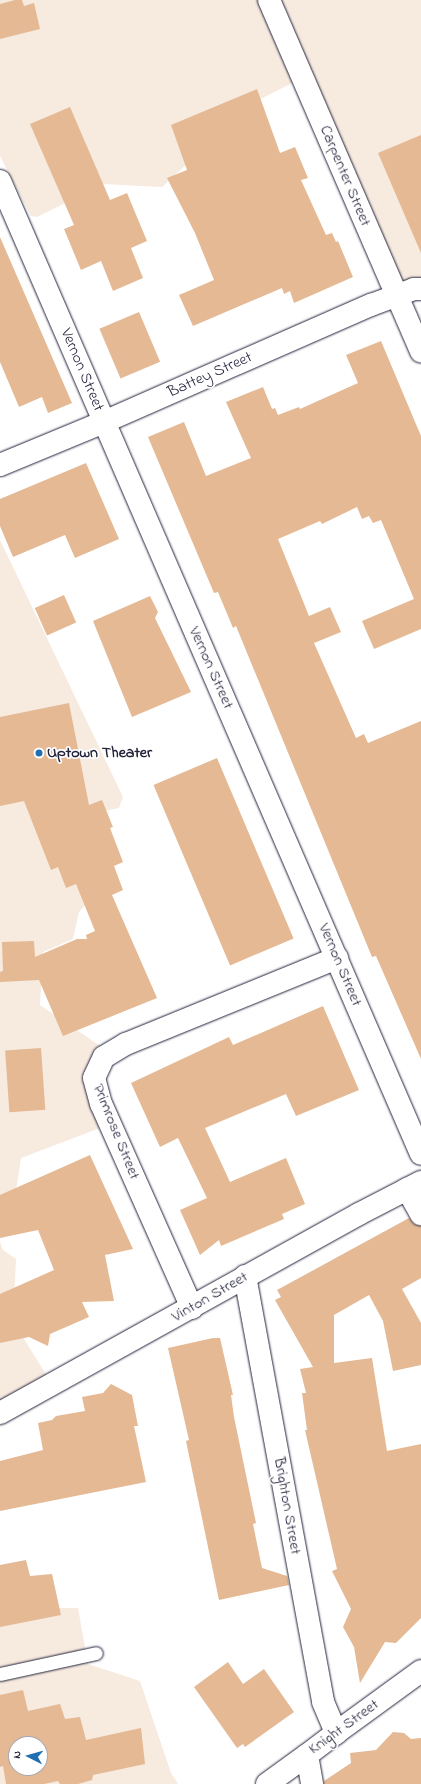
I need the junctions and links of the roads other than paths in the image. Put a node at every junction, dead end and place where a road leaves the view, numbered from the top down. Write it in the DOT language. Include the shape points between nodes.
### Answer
graph roads {
  1 [pos="269,0"];
  2 [pos="0,181"];
  3 [pos="421,289"];
  4 [pos="396,295"];
  5 [pos="421,352"];
  6 [pos="104,422"];
  7 [pos="0,465"];
  8 [pos="337,958"];
  9 [pos="421,1154"];
  10 [pos="414,1186"];
  11 [pos="421,1214"];
  12 [pos="245,1276"];
  13 [pos="192,1308"];
  14 [pos="0,1414"];
  15 [pos="96,1653"];
  16 [pos="421,1671"];
  17 [pos="0,1674"];
  18 [pos="336,1733"];
  19 [pos="306,1755"];
  20 [pos="267,1784"];
  21 [pos="312,1784"];
  1 -- 4 [label="street, Carpenter Street"];
  2 -- 6 [label="street, Vernon Street"];
  3 -- 4 [label="street, Battey Street"];
  4 -- 5 [label="street, Carpenter Street"];
  4 -- 6 [label="street, Battey Street"];
  6 -- 7 [label="street, Battey Street"];
  6 -- 8 [label="street, Vernon Street"];
  8 -- 9 [label="street, Vernon Street"];
  8 -- 13 [label="street, Primrose Street" via="126,1044 104,1057 94,1078 101,1104"];
  10 -- 11 [label="street"];
  10 -- 12 [label="street, Vinton Street"];
  12 -- 13 [label="street, Vinton Street"];
  12 -- 18 [label="street, Brighton Street" via="323,1702"];
  13 -- 14 [label="street, Vinton Street"];
  15 -- 17 [label="lane"];
  16 -- 18 [label="street, Knight Street"];
  18 -- 19 [label="street, Knight Street"];
  19 -- 20 [label="street, Knight Street"];
  19 -- 21 [label="street"];
}
